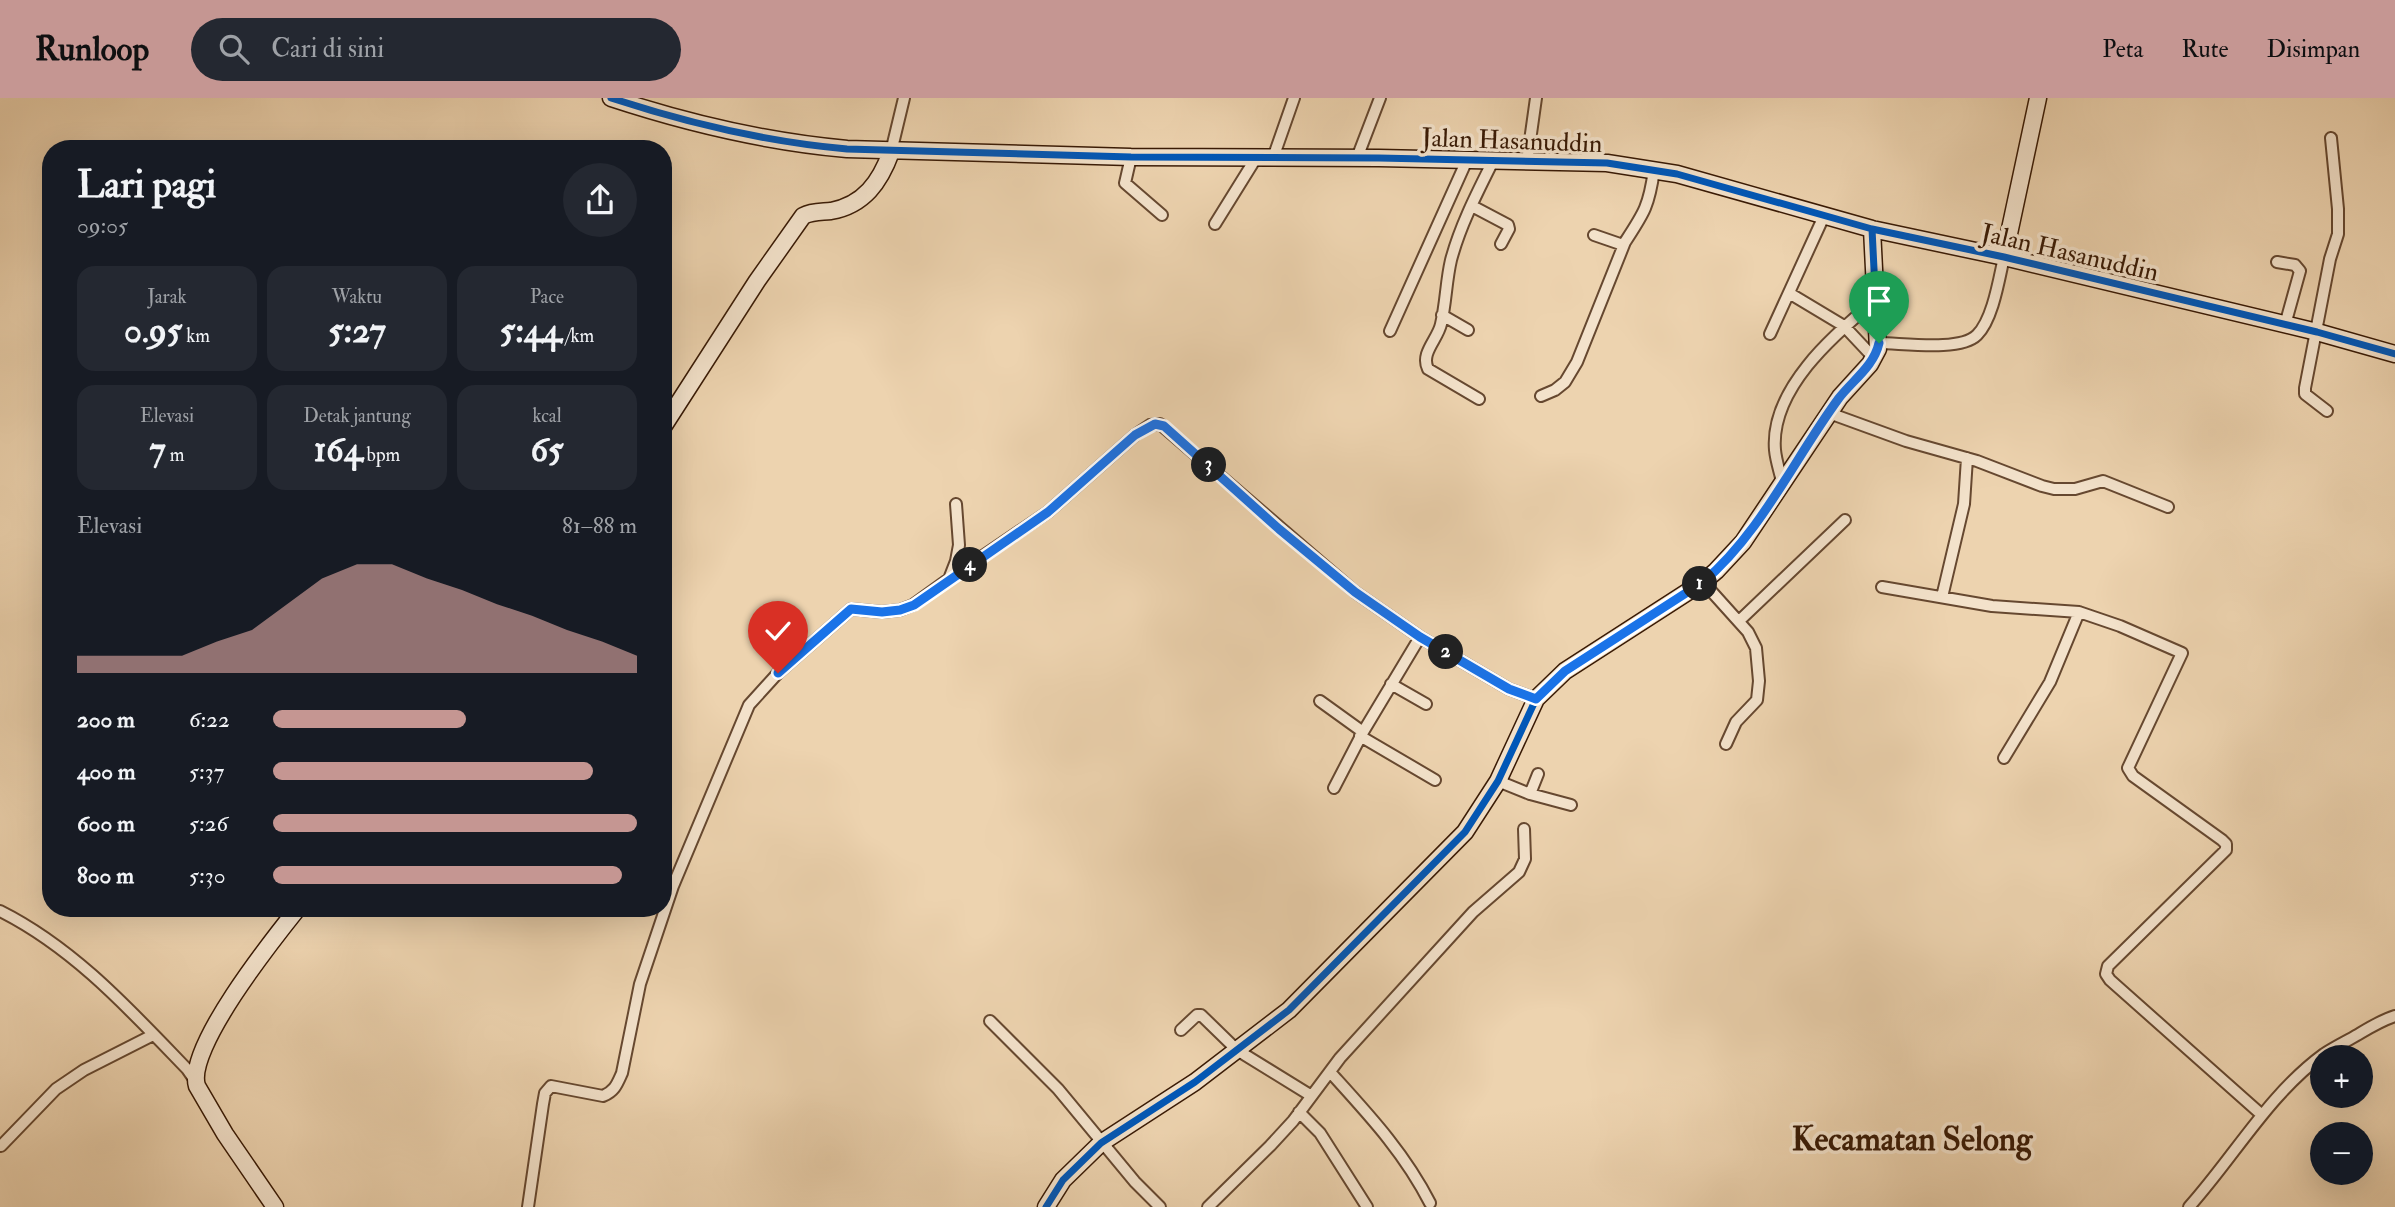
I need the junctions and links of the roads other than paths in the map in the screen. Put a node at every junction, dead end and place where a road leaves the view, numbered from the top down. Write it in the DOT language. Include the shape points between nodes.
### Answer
graph roads {
  1 [pos="611,98"];
  2 [pos="904,98"];
  3 [pos="1294,98"];
  4 [pos="1380,98"];
  5 [pos="2038,98"];
  6 [pos="1533,99"];
  7 [pos="2331,138"];
  8 [pos="891,152"];
  9 [pos="1126,157"];
  10 [pos="1256,158"];
  11 [pos="1273,158"];
  12 [pos="1357,158"];
  13 [pos="1467,160"];
  14 [pos="1493,161"];
  15 [pos="1527,162"];
  16 [pos="1654,170"];
  17 [pos="1472,206"];
  18 [pos="1162,215"];
  19 [pos="1824,216"];
  20 [pos="1215,224"];
  21 [pos="1872,229"];
  22 [pos="1594,235"];
  23 [pos="1501,244"];
  24 [pos="1623,245"];
  25 [pos="2004,257"];
  26 [pos="2277,262"];
  27 [pos="1789,293"];
  28 [pos="1875,301"];
  29 [pos="1443,315"];
  30 [pos="2285,325"];
  31 [pos="1844,327"];
  32 [pos="1468,330"];
  33 [pos="1390,331"];
  34 [pos="2316,332"];
  35 [pos="1770,334"];
  36 [pos="1877,350"];
  37 [pos="2395,354"];
  38 [pos="1541,396"];
  39 [pos="1479,399"];
  40 [pos="2327,411"];
  41 [pos="1829,412"];
  42 [pos="672,413"];
  43 [pos="1967,458"];
  44 [pos="1782,482"];
  45 [pos="956,504"];
  46 [pos="2168,507"];
  47 [pos="1845,520"];
  48 [pos="948,579"];
  49 [pos="1703,582"];
  50 [pos="1882,587"];
  51 [pos="1942,597"];
  52 [pos="2079,612"];
  53 [pos="1739,621"];
  54 [pos="1420,637"];
  55 [pos="1391,684"];
  56 [pos="1536,699"];
  57 [pos="1320,701"];
  58 [pos="1426,704"];
  59 [pos="1362,734"];
  60 [pos="1726,744"];
  61 [pos="2004,758"];
  62 [pos="1538,774"];
  63 [pos="1435,780"];
  64 [pos="1498,781"];
  65 [pos="1334,788"];
  66 [pos="1530,794"];
  67 [pos="1571,804"];
  68 [pos="1524,829"];
  69 [pos="672,889"];
  70 [pos="0,911"];
  71 [pos="291,917"];
  72 [pos="663,917"];
  73 [pos="2395,1017"];
  74 [pos="990,1021"];
  75 [pos="1181,1030"];
  76 [pos="153,1035"];
  77 [pos="1237,1050"];
  78 [pos="1329,1072"];
  79 [pos="195,1082"];
  80 [pos="1310,1095"];
  81 [pos="1299,1112"];
  82 [pos="2262,1115"];
  83 [pos="1104,1142"];
  84 [pos="1,1146"];
  85 [pos="1430,1203"];
  86 [pos="275,1207"];
  87 [pos="528,1207"];
  88 [pos="1046,1207"];
  89 [pos="1160,1207"];
  90 [pos="1208,1207"];
  91 [pos="1367,1207"];
  92 [pos="2189,1207"];
  1 -- 8 [label="street, Jalan Hasanuddin" via="800,144"];
  2 -- 8 [label="street"];
  3 -- 11 [label="street"];
  4 -- 12 [label="street"];
  5 -- 25 [label="street"];
  6 -- 15 [label="street"];
  7 -- 34 [label="street" via="2337,234"];
  8 -- 9 [label="street, Jalan Hasanuddin"];
  8 -- 42 [label="street" via="879,180 864,197 845,207 803,216"];
  9 -- 10 [label="street, Jalan Hasanuddin"];
  9 -- 18 [label="street" via="1125,183"];
  10 -- 11 [label="street, Jalan Hasanuddin"];
  10 -- 20 [label="street"];
  11 -- 12 [label="street, Jalan Hasanuddin"];
  12 -- 13 [label="street, Jalan Hasanuddin"];
  13 -- 14 [label="street, Jalan Hasanuddin"];
  13 -- 33 [label="street"];
  14 -- 15 [label="street, Jalan Hasanuddin"];
  14 -- 17 [label="street"];
  15 -- 16 [label="street, Jalan Hasanuddin" via="1607,163"];
  16 -- 19 [label="street, Jalan Hasanuddin"];
  16 -- 24 [label="street" via="1647,205"];
  17 -- 23 [label="street" via="1508,225"];
  17 -- 29 [label="street" via="1451,259"];
  19 -- 21 [label="street, Jalan Hasanuddin"];
  19 -- 27 [label="street"];
  21 -- 25 [label="street, Jalan Hasanuddin"];
  21 -- 28 [label="street"];
  22 -- 24 [label="street"];
  24 -- 38 [label="street" via="1577,362 1565,382"];
  25 -- 30 [label="street, Jalan Hasanuddin"];
  25 -- 36 [label="street" via="1986,320 1975,337 1958,344"];
  26 -- 30 [label="street" via="2295,265 2300,271"];
  27 -- 31 [label="street"];
  27 -- 35 [label="street"];
  28 -- 31 [label="street"];
  28 -- 36 [label="street"];
  29 -- 32 [label="street"];
  29 -- 39 [label="street" via="1425,363"];
  30 -- 34 [label="street, Jalan Hasanuddin"];
  31 -- 36 [label="street"];
  31 -- 44 [label="street" via="1811,360 1778,421 1775,449"];
  34 -- 37 [label="street, Jalan Hasanuddin"];
  34 -- 40 [label="street" via="2305,394"];
  36 -- 41 [label="street"];
  41 -- 43 [label="street" via="1906,442"];
  41 -- 44 [label="street"];
  43 -- 46 [label="street" via="2054,488 2084,488 2103,481"];
  43 -- 51 [label="street" via="1964,504"];
  44 -- 49 [label="street" via="1743,542"];
  45 -- 48 [label="street" via="959,545"];
  47 -- 53 [label="street"];
  48 -- 54 [label="street" via="1048,512 1145,428 1160,424 1355,592"];
  48 -- 69 [label="street" via="900,610 851,609 749,705"];
  49 -- 53 [label="street"];
  49 -- 56 [label="street" via="1565,671"];
  50 -- 51 [label="street"];
  51 -- 52 [label="street" via="1992,606"];
  52 -- 61 [label="street" via="2050,682"];
  52 -- 82 [label="street" via="2182,653 2129,771 2227,846 2108,966 2106,974"];
  53 -- 60 [label="street" via="1754,642 1757,700 1736,722"];
  54 -- 55 [label="street"];
  54 -- 56 [label="street" via="1509,689"];
  55 -- 58 [label="street"];
  55 -- 59 [label="street"];
  56 -- 64 [label="street"];
  57 -- 59 [label="street"];
  59 -- 63 [label="street"];
  59 -- 65 [label="street"];
  62 -- 66 [label="street"];
  64 -- 66 [label="street"];
  64 -- 77 [label="street" via="1465,832 1289,1010"];
  66 -- 67 [label="street"];
  68 -- 78 [label="street" via="1525,859 1518,872 1473,912"];
  70 -- 76 [label="street" via="80,962"];
  71 -- 79 [label="street" via="231,998 201,1057"];
  72 -- 87 [label="street" via="640,984 617,1086 603,1096 548,1088"];
  73 -- 82 [label="street" via="2370,1026 2324,1054"];
  74 -- 83 [label="street"];
  75 -- 77 [label="street" via="1201,1015"];
  76 -- 79 [label="street"];
  76 -- 84 [label="street" via="55,1089"];
  77 -- 80 [label="street"];
  77 -- 83 [label="street"];
  78 -- 80 [label="street"];
  78 -- 85 [label="street" via="1392,1142"];
  79 -- 86 [label="street"];
  80 -- 81 [label="street"];
  81 -- 90 [label="street"];
  81 -- 91 [label="street" via="1320,1133"];
  82 -- 92 [label="street"];
  83 -- 88 [label="street" via="1063,1180"];
  83 -- 89 [label="street"];
}
